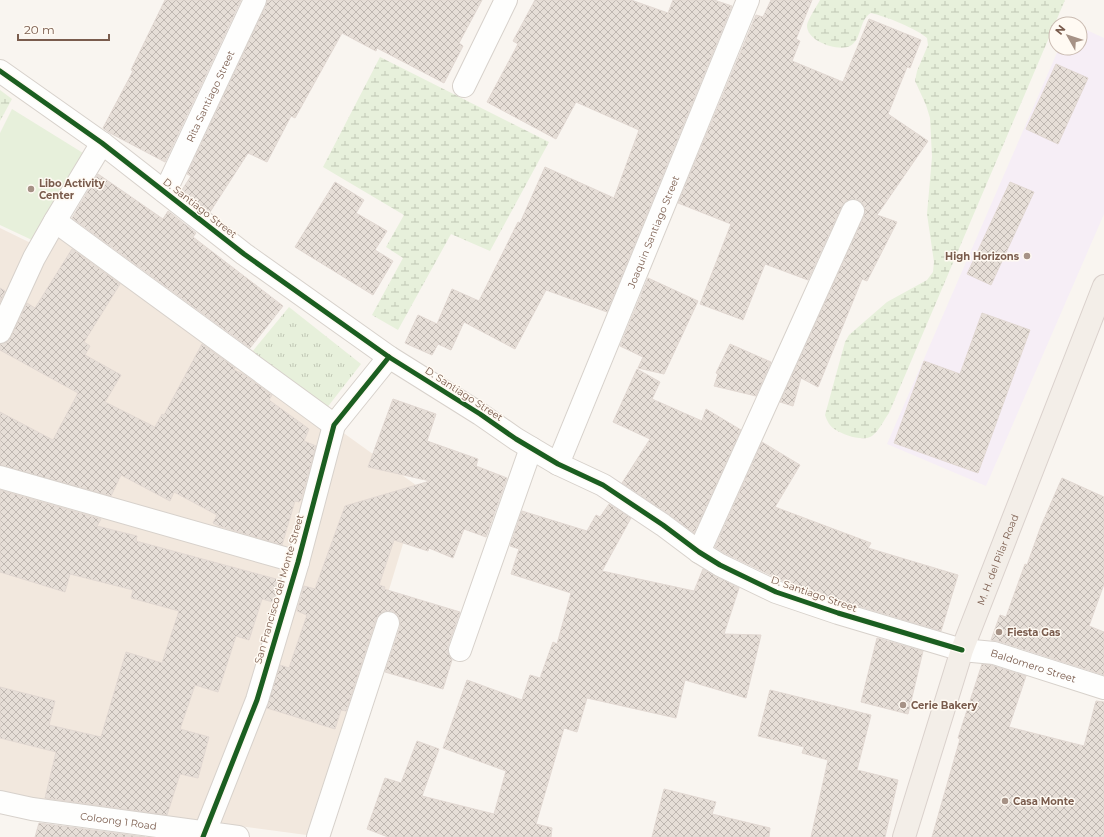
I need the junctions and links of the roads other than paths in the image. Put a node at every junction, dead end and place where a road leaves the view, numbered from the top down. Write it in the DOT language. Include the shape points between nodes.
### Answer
graph roads {
  1 [pos="255,0"];
  2 [pos="506,0"];
  3 [pos="748,0"];
  4 [pos="0,71"];
  5 [pos="464,86"];
  6 [pos="102,143"];
  7 [pos="165,192"];
  8 [pos="852,211"];
  9 [pos="55,221"];
  10 [pos="1104,287"];
  11 [pos="0,332"];
  12 [pos="388,357"];
  13 [pos="334,425"];
  14 [pos="531,448"];
  15 [pos="558,464"];
  16 [pos="0,477"];
  17 [pos="699,552"];
  18 [pos="298,562"];
  19 [pos="388,623"];
  20 [pos="460,650"];
  21 [pos="962,650"];
  22 [pos="1104,688"];
  23 [pos="0,802"];
  24 [pos="203,835"];
  25 [pos="238,837"];
  26 [pos="318,837"];
  27 [pos="904,837"];
  1 -- 7 [label="street, Rita Santiago Street"];
  2 -- 5 [label="street"];
  3 -- 15 [label="street, Joaquin Santiago Street"];
  4 -- 6 [label="street, D. Santiago Street"];
  6 -- 7 [label="street, D. Santiago Street"];
  6 -- 9 [label="street"];
  7 -- 12 [label="street, D. Santiago Street" via="244,254"];
  8 -- 17 [label="street"];
  9 -- 11 [label="street" via="34,258"];
  9 -- 13 [label="street"];
  10 -- 21 [label="main road, M. H. del Pilar Road"];
  12 -- 13 [label="street, San Francisco del Monte Street"];
  12 -- 14 [label="street, D. Santiago Street"];
  13 -- 18 [label="street, San Francisco del Monte Street"];
  14 -- 15 [label="street, D. Santiago Street"];
  14 -- 20 [label="street"];
  15 -- 17 [label="street, D. Santiago Street" via="603,485 664,525"];
  16 -- 18 [label="street"];
  17 -- 21 [label="street, D. Santiago Street" via="776,592"];
  18 -- 24 [label="street, San Francisco del Monte Street" via="256,700"];
  19 -- 26 [label="street"];
  21 -- 22 [label="street, Baldomero Street" via="994,653"];
  21 -- 27 [label="main road, M. H. del Pilar Road"];
  23 -- 24 [label="street, Coloong 1 Road"];
  24 -- 25 [label="street, Coloong 1 Road"];
}
